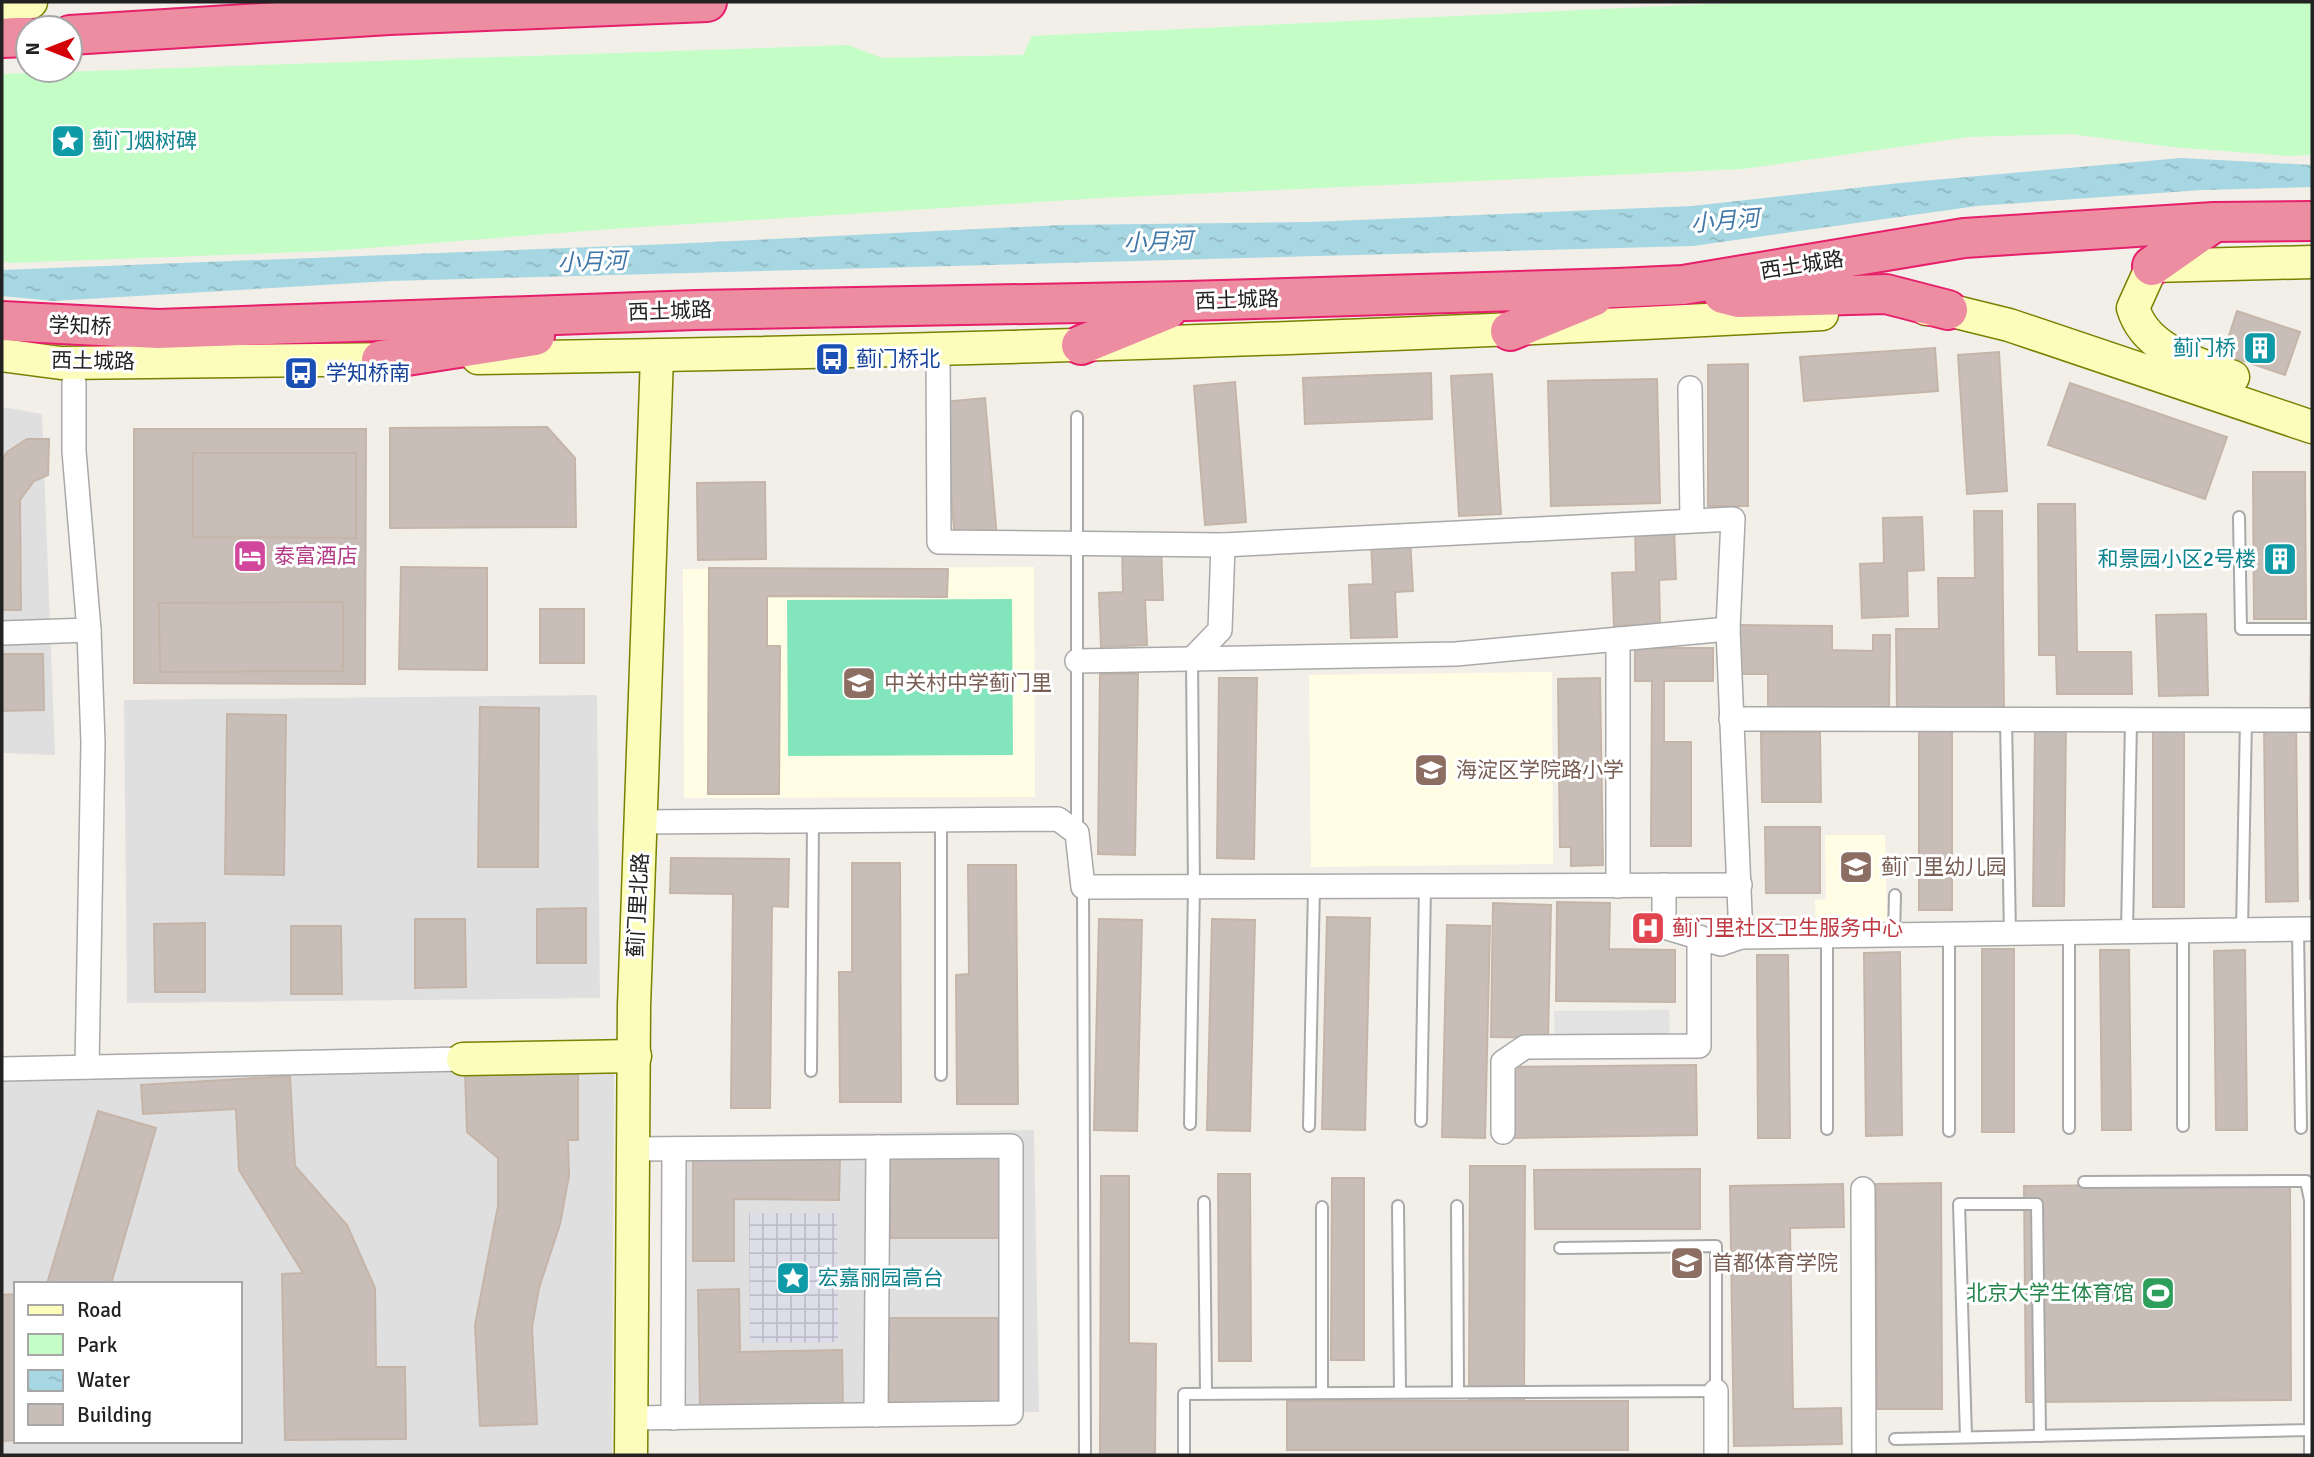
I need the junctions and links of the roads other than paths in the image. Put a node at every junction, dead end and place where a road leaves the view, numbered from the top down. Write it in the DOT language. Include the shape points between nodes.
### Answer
graph roads {
  1 [pos="31,2"];
  2 [pos="205,2"];
  3 [pos="707,2"];
  4 [pos="2,3"];
  5 [pos="389,15"];
  6 [pos="84,35"];
  7 [pos="2312,221"];
  8 [pos="2214,222"];
  9 [pos="2312,262"];
  10 [pos="2152,266"];
  11 [pos="1683,285"];
  12 [pos="1617,288"];
  13 [pos="1187,301"];
  14 [pos="696,310"];
  15 [pos="1948,310"];
  16 [pos="2,321"];
  17 [pos="158,329"];
  18 [pos="1510,331"];
  19 [pos="1081,345"];
  20 [pos="938,349"];
  21 [pos="2,355"];
  22 [pos="657,356"];
  23 [pos="381,360"];
  24 [pos="74,383"];
  25 [pos="1690,388"];
  26 [pos="2312,408"];
  27 [pos="1077,417"];
  28 [pos="2312,426"];
  29 [pos="2239,517"];
  30 [pos="1692,520"];
  31 [pos="1079,543"];
  32 [pos="1223,545"];
  33 [pos="1728,629"];
  34 [pos="2312,629"];
  35 [pos="89,630"];
  36 [pos="2,633"];
  37 [pos="1618,639"];
  38 [pos="1192,659"];
  39 [pos="1077,661"];
  40 [pos="1731,719"];
  41 [pos="2246,719"];
  42 [pos="2006,720"];
  43 [pos="2312,720"];
  44 [pos="2131,721"];
  45 [pos="941,820"];
  46 [pos="813,821"];
  47 [pos="642,822"];
  48 [pos="1077,833"];
  49 [pos="1664,885"];
  50 [pos="1740,885"];
  51 [pos="1425,886"];
  52 [pos="1618,886"];
  53 [pos="1083,887"];
  54 [pos="1194,887"];
  55 [pos="1314,887"];
  56 [pos="1895,895"];
  57 [pos="2305,929"];
  58 [pos="2242,931"];
  59 [pos="2069,932"];
  60 [pos="2127,932"];
  61 [pos="2183,932"];
  62 [pos="2010,933"];
  63 [pos="1949,934"];
  64 [pos="1894,935"];
  65 [pos="1827,936"];
  66 [pos="1699,937"];
  67 [pos="1741,937"];
  68 [pos="635,1056"];
  69 [pos="463,1059"];
  70 [pos="87,1067"];
  71 [pos="2,1069"];
  72 [pos="811,1071"];
  73 [pos="941,1075"];
  74 [pos="1421,1121"];
  75 [pos="1190,1124"];
  76 [pos="1309,1126"];
  77 [pos="2183,1126"];
  78 [pos="2069,1128"];
  79 [pos="2301,1128"];
  80 [pos="1827,1129"];
  81 [pos="1949,1131"];
  82 [pos="1503,1132"];
  83 [pos="878,1147"];
  84 [pos="630,1149"];
  85 [pos="674,1149"];
  86 [pos="2084,1182"];
  87 [pos="1863,1189"];
  88 [pos="1204,1202"];
  89 [pos="1398,1206"];
  90 [pos="1457,1206"];
  91 [pos="1321,1208"];
  92 [pos="1560,1248"];
  93 [pos="1458,1390"];
  94 [pos="1400,1391"];
  95 [pos="1716,1391"];
  96 [pos="1206,1393"];
  97 [pos="1321,1393"];
  98 [pos="876,1415"];
  99 [pos="632,1418"];
  100 [pos="673,1418"];
  101 [pos="2309,1430"];
  102 [pos="2040,1436"];
  103 [pos="1966,1437"];
  104 [pos="1895,1439"];
  105 [pos="631,1455"];
  106 [pos="1085,1455"];
  107 [pos="1184,1455"];
  108 [pos="1716,1455"];
  109 [pos="1864,1455"];
  110 [pos="2310,1455"];
  1 -- 4 [label="street"];
  2 -- 5 [label="highway"];
  3 -- 5 [label="highway"];
  5 -- 6 [label="highway"];
  7 -- 8 [label="highway, 西土城路"];
  8 -- 10 [label="highway"];
  8 -- 11 [label="highway, 西土城路" via="1964,238"];
  9 -- 10 [label="street"];
  10 -- 26 [label="street" via="2133,308 2146,332 2172,354"];
  11 -- 12 [label="highway, 西土城路"];
  11 -- 15 [label="highway" via="1739,298 1886,294"];
  12 -- 13 [label="highway, 西土城路"];
  12 -- 18 [label="highway"];
  13 -- 14 [label="highway, 西土城路"];
  13 -- 19 [label="highway"];
  14 -- 17 [label="highway, 西土城路"];
  14 -- 23 [label="highway"];
  15 -- 18 [label="street, 西土城路"];
  15 -- 28 [label="street, 西土城路" via="2009,325"];
  16 -- 17 [label="highway, 学知桥"];
  18 -- 19 [label="street, 西土城路"];
  19 -- 20 [label="street, 西土城路"];
  20 -- 22 [label="street, 西土城路"];
  20 -- 31 [label="street" via="939,542"];
  21 -- 23 [label="street, 西土城路" via="61,363"];
  22 -- 23 [label="street, 西土城路"];
  22 -- 47 [label="street, 蓟门里北路"];
  24 -- 35 [label="street" via="74,452"];
  25 -- 30 [label="street"];
  27 -- 31 [label="lane"];
  29 -- 34 [label="lane" via="2241,629"];
  30 -- 32 [label="street"];
  30 -- 33 [label="street" via="1733,519"];
  31 -- 32 [label="street"];
  31 -- 39 [label="lane"];
  32 -- 38 [label="street" via="1220,630"];
  33 -- 37 [label="street"];
  33 -- 40 [label="street"];
  35 -- 36 [label="street"];
  35 -- 70 [label="street" via="93,743"];
  37 -- 38 [label="street" via="1456,654"];
  37 -- 52 [label="street"];
  38 -- 39 [label="street"];
  38 -- 54 [label="lane"];
  39 -- 48 [label="lane"];
  40 -- 42 [label="street"];
  40 -- 50 [label="street"];
  41 -- 43 [label="street"];
  41 -- 44 [label="street"];
  41 -- 58 [label="lane"];
  42 -- 44 [label="street"];
  42 -- 62 [label="lane"];
  44 -- 60 [label="lane"];
  45 -- 46 [label="street"];
  45 -- 48 [label="street" via="1058,819"];
  45 -- 73 [label="lane"];
  46 -- 47 [label="street"];
  46 -- 72 [label="lane"];
  47 -- 68 [label="street, 蓟门里北路"];
  48 -- 53 [label="street"];
  49 -- 50 [label="street"];
  49 -- 52 [label="street"];
  49 -- 66 [label="street" via="1664,927"];
  50 -- 67 [label="street"];
  51 -- 52 [label="street"];
  51 -- 55 [label="street"];
  51 -- 74 [label="lane"];
  53 -- 54 [label="street"];
  53 -- 106 [label="lane"];
  54 -- 55 [label="street"];
  54 -- 75 [label="lane"];
  55 -- 76 [label="lane"];
  56 -- 64 [label="lane"];
  57 -- 58 [label="street"];
  57 -- 79 [label="lane"];
  58 -- 61 [label="street"];
  59 -- 60 [label="street"];
  59 -- 62 [label="street"];
  59 -- 78 [label="lane"];
  60 -- 61 [label="street"];
  61 -- 77 [label="lane"];
  62 -- 63 [label="street"];
  63 -- 64 [label="street"];
  63 -- 81 [label="lane"];
  64 -- 65 [label="street"];
  65 -- 67 [label="street"];
  65 -- 80 [label="lane"];
  66 -- 67 [label="street" via="1721,944"];
  66 -- 82 [label="street" via="1699,1046 1525,1047 1503,1062"];
  68 -- 69 [label="street"];
  68 -- 99 [label="street, 蓟门里北路"];
  69 -- 70 [label="street"];
  70 -- 71 [label="street"];
  83 -- 85 [label="street"];
  83 -- 98 [label="street"];
  83 -- 98 [label="street" via="1011,1146 1011,1413"];
  84 -- 85 [label="street"];
  85 -- 100 [label="street"];
  86 -- 101 [label="lane" via="2306,1181"];
  87 -- 109 [label="street"];
  88 -- 96 [label="lane"];
  89 -- 94 [label="lane"];
  90 -- 93 [label="lane"];
  91 -- 97 [label="lane"];
  92 -- 95 [label="lane" via="1716,1246"];
  93 -- 94 [label="lane"];
  93 -- 95 [label="lane"];
  94 -- 97 [label="lane"];
  95 -- 108 [label="street"];
  96 -- 97 [label="lane"];
  96 -- 107 [label="lane" via="1184,1394"];
  98 -- 100 [label="street"];
  99 -- 100 [label="street"];
  99 -- 105 [label="street, 蓟门里北路"];
  101 -- 102 [label="lane"];
  101 -- 110 [label="lane"];
  102 -- 103 [label="lane"];
  102 -- 103 [label="lane" via="2037,1204 1959,1203"];
  103 -- 104 [label="lane"];
}
